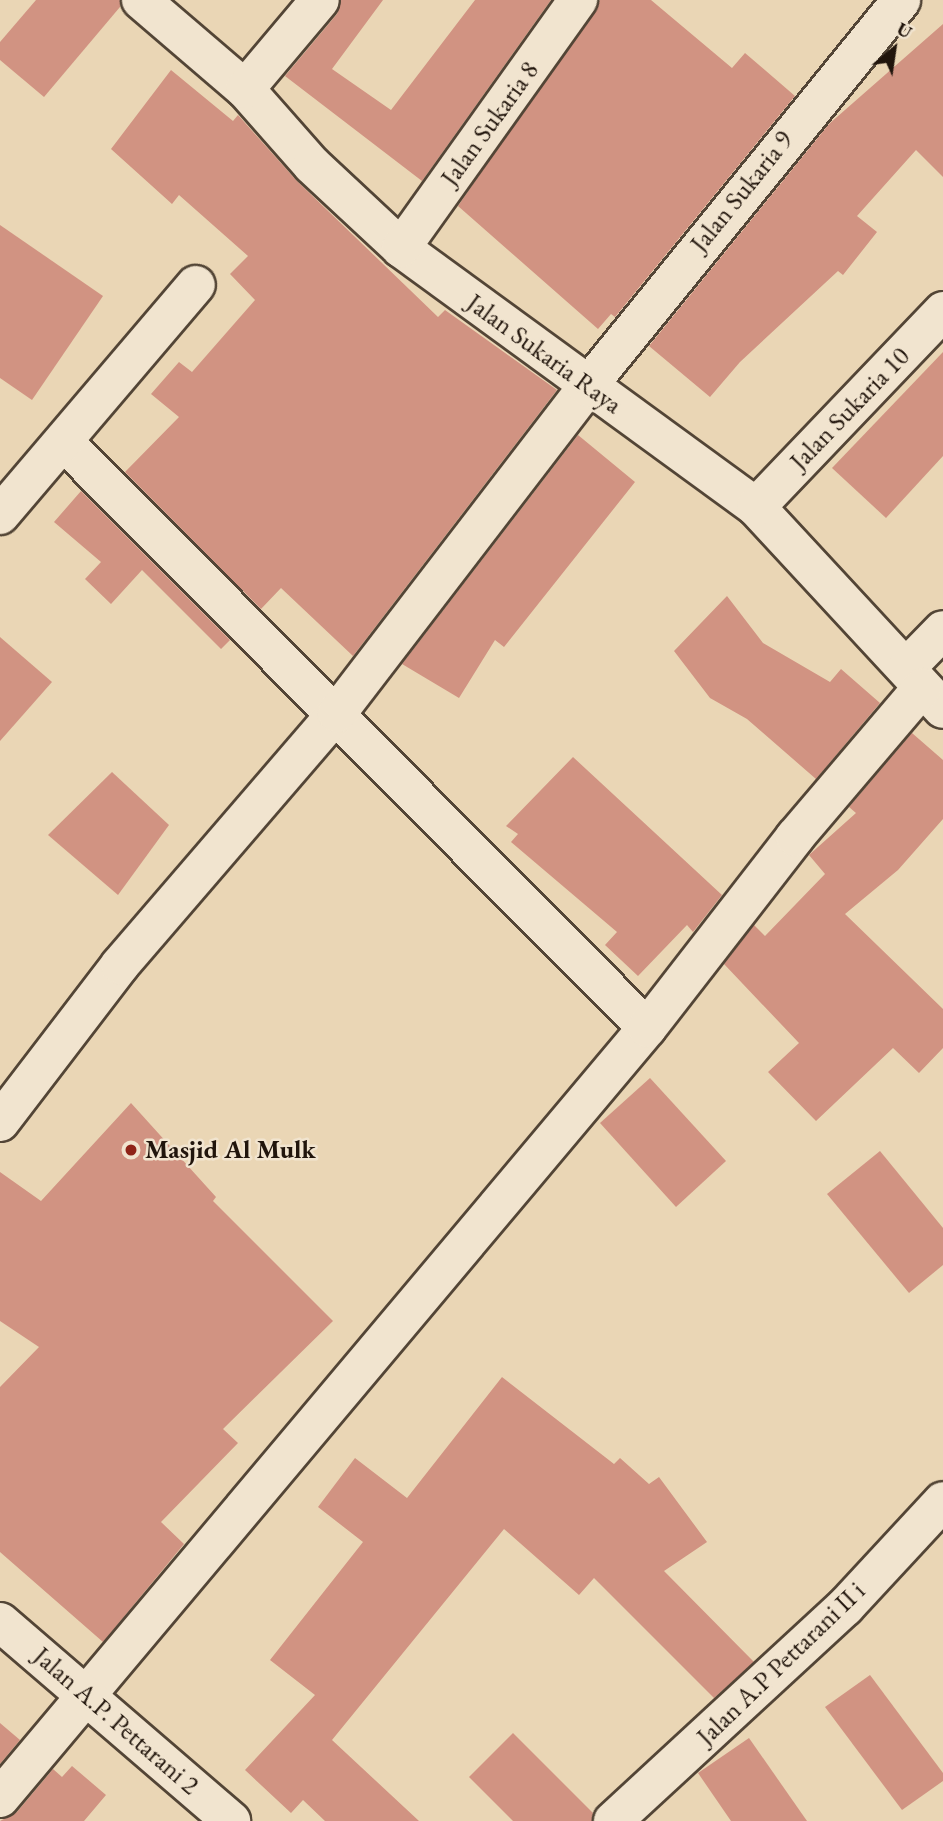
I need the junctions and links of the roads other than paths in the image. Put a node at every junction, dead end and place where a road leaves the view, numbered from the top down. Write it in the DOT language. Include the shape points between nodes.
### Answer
graph roads {
  1 [pos="141,0"];
  2 [pos="320,0"];
  3 [pos="578,0"];
  4 [pos="901,0"];
  5 [pos="245,89"];
  6 [pos="401,248"];
  7 [pos="196,285"];
  8 [pos="943,311"];
  9 [pos="587,387"];
  10 [pos="65,443"];
  11 [pos="756,507"];
  12 [pos="0,515"];
  13 [pos="943,630"];
  14 [pos="924,688"];
  15 [pos="337,713"];
  16 [pos="648,1028"];
  17 [pos="0,1122"];
  18 [pos="943,1501"];
  19 [pos="0,1622"];
  20 [pos="85,1693"];
  21 [pos="0,1798"];
  22 [pos="231,1821"];
  23 [pos="613,1821"];
  1 -- 5 [label="street, Jalan Sukaria Raya"];
  2 -- 5 [label="street"];
  3 -- 6 [label="street, Jalan Sukaria 8"];
  4 -- 9 [label="street, Jalan Sukaria 9"];
  5 -- 6 [label="street, Jalan Sukaria Raya" via="312,165"];
  6 -- 9 [label="street, Jalan Sukaria Raya"];
  7 -- 10 [label="street"];
  8 -- 11 [label="street, Jalan Sukaria 10"];
  9 -- 11 [label="street, Jalan Sukaria Raya"];
  9 -- 15 [label="street, Jalan Sukaria 9"];
  10 -- 12 [label="street"];
  10 -- 15 [label="street"];
  11 -- 14 [label="street, Jalan Sukaria Raya"];
  13 -- 14 [label="street"];
  14 -- 16 [label="street" via="795,837"];
  15 -- 16 [label="street"];
  15 -- 17 [label="street, Jalan Sukaria 9" via="120,965"];
  16 -- 20 [label="street"];
  18 -- 23 [label="street, Jalan A.P Pettarani II i" via="845,1607"];
  19 -- 20 [label="street, Jalan A.P. Pettarani 2"];
  20 -- 21 [label="street"];
  20 -- 22 [label="street, Jalan A.P. Pettarani 2"];
}
